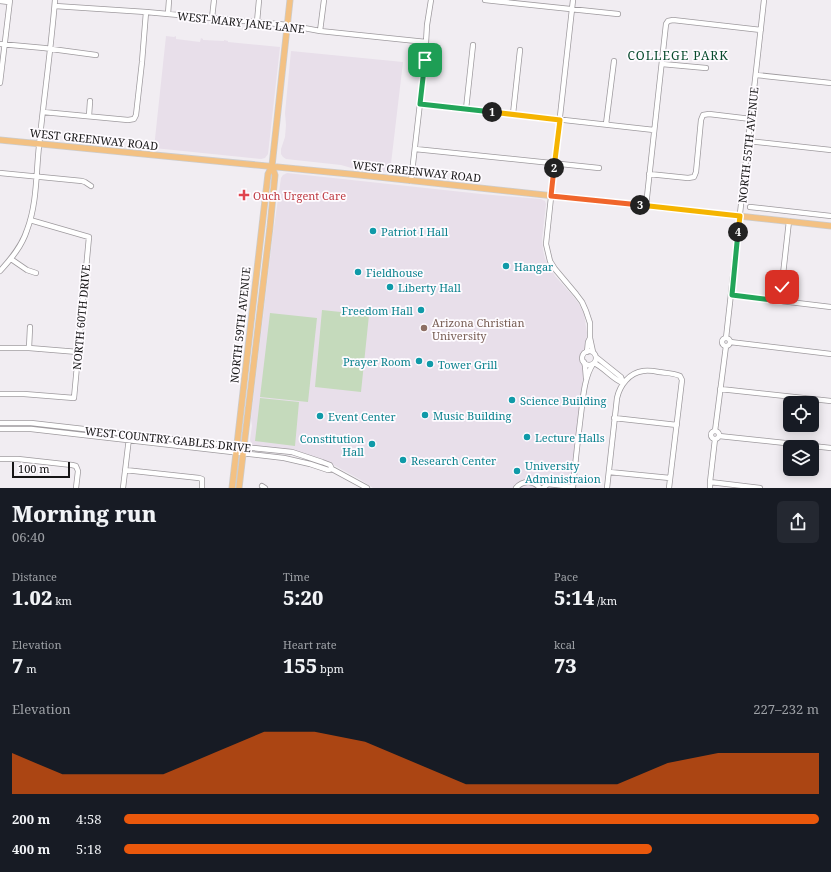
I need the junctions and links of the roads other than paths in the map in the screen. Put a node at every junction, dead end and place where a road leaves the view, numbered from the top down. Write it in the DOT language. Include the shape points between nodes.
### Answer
graph roads {
  1 [pos="55,0"];
  2 [pos="169,0"];
  3 [pos="214,0"];
  4 [pos="259,0"];
  5 [pos="290,0"];
  6 [pos="324,0"];
  7 [pos="431,0"];
  8 [pos="485,0"];
  9 [pos="573,0"];
  10 [pos="764,0"];
  11 [pos="0,1"];
  12 [pos="10,1"];
  13 [pos="55,6"];
  14 [pos="572,9"];
  15 [pos="146,12"];
  16 [pos="168,14"];
  17 [pos="618,14"];
  18 [pos="212,18"];
  19 [pos="257,22"];
  20 [pos="288,25"];
  21 [pos="761,30"];
  22 [pos="320,31"];
  23 [pos="426,42"];
  24 [pos="2,45"];
  25 [pos="473,45"];
  26 [pos="50,49"];
  27 [pos="520,50"];
  28 [pos="96,55"];
  29 [pos="614,61"];
  30 [pos="662,64"];
  31 [pos="706,68"];
  32 [pos="756,75"];
  33 [pos="0,83"];
  34 [pos="831,83"];
  35 [pos="90,101"];
  36 [pos="420,104"];
  37 [pos="466,109"];
  38 [pos="43,112"];
  39 [pos="513,114"];
  40 [pos="89,116"];
  41 [pos="751,119"];
  42 [pos="560,120"];
  43 [pos="606,124"];
  44 [pos="654,130"];
  45 [pos="0,140"];
  46 [pos="748,141"];
  47 [pos="39,143"];
  48 [pos="415,149"];
  49 [pos="831,150"];
  50 [pos="554,163"];
  51 [pos="272,166"];
  52 [pos="599,168"];
  53 [pos="0,174"];
  54 [pos="649,174"];
  55 [pos="36,177"];
  56 [pos="411,181"];
  57 [pos="91,186"];
  58 [pos="551,196"];
  59 [pos="646,206"];
  60 [pos="750,207"];
  61 [pos="263,212"];
  62 [pos="271,212"];
  63 [pos="740,216"];
  64 [pos="831,216"];
  65 [pos="30,220"];
  66 [pos="788,221"];
  67 [pos="831,226"];
  68 [pos="260,243"];
  69 [pos="268,244"];
  70 [pos="11,259"];
  71 [pos="0,271"];
  72 [pos="36,273"];
  73 [pos="732,295"];
  74 [pos="780,301"];
  75 [pos="831,307"];
  76 [pos="30,327"];
  77 [pos="590,338"];
  78 [pos="727,342"];
  79 [pos="0,348"];
  80 [pos="29,348"];
  81 [pos="78,352"];
  82 [pos="587,352"];
  83 [pos="593,352"];
  84 [pos="831,354"];
  85 [pos="596,357"];
  86 [pos="584,362"];
  87 [pos="593,364"];
  88 [pos="610,372"];
  89 [pos="586,378"];
  90 [pos="623,383"];
  91 [pos="720,389"];
  92 [pos="0,394"];
  93 [pos="831,401"];
  94 [pos="614,418"];
  95 [pos="0,423"];
  96 [pos="677,425"];
  97 [pos="0,429"];
  98 [pos="129,437"];
  99 [pos="717,437"];
  100 [pos="831,448"];
  101 [pos="236,449"];
  102 [pos="244,450"];
  103 [pos="0,460"];
  104 [pos="125,470"];
  105 [pos="609,472"];
  106 [pos="670,478"];
  107 [pos="710,482"];
  108 [pos="573,487"];
  109 [pos="76,488"];
  110 [pos="123,488"];
  111 [pos="202,488"];
  112 [pos="232,488"];
  113 [pos="239,488"];
  114 [pos="367,488"];
  115 [pos="516,488"];
  116 [pos="540,488"];
  117 [pos="544,488"];
  118 [pos="607,488"];
  119 [pos="669,488"];
  120 [pos="709,488"];
  121 [pos="760,488"];
  1 -- 13 [label="street"];
  2 -- 16 [label="street"];
  3 -- 18 [label="street"];
  4 -- 19 [label="street"];
  5 -- 20 [label="main road, NORTH 59TH AVENUE"];
  6 -- 22 [label="street"];
  7 -- 23 [label="street"];
  8 -- 14 [label="street"];
  9 -- 14 [label="street"];
  10 -- 21 [label="street, NORTH 55TH AVENUE"];
  11 -- 12 [label="street"];
  12 -- 24 [label="street"];
  13 -- 15 [label="street, WEST MARY JANE LANE"];
  13 -- 26 [label="street"];
  14 -- 17 [label="street"];
  14 -- 42 [label="street"];
  15 -- 16 [label="street, WEST MARY JANE LANE"];
  15 -- 40 [label="street" via="134,119"];
  16 -- 18 [label="street, WEST MARY JANE LANE"];
  18 -- 19 [label="street, WEST MARY JANE LANE"];
  19 -- 20 [label="street, WEST MARY JANE LANE"];
  20 -- 22 [label="street, WEST MARY JANE LANE"];
  20 -- 51 [label="main road, NORTH 59TH AVENUE"];
  21 -- 30 [label="street" via="668,21"];
  21 -- 32 [label="street, NORTH 55TH AVENUE"];
  22 -- 23 [label="street, WEST MARY JANE LANE"];
  23 -- 36 [label="street"];
  24 -- 26 [label="street"];
  24 -- 33 [label="street"];
  25 -- 37 [label="street"];
  26 -- 28 [label="street"];
  26 -- 38 [label="street"];
  27 -- 39 [label="street"];
  29 -- 43 [label="street"];
  30 -- 31 [label="street"];
  30 -- 44 [label="street"];
  32 -- 34 [label="street"];
  32 -- 41 [label="street, NORTH 55TH AVENUE"];
  35 -- 40 [label="street"];
  36 -- 37 [label="street"];
  36 -- 48 [label="street"];
  37 -- 39 [label="street"];
  38 -- 40 [label="street"];
  38 -- 47 [label="street"];
  39 -- 42 [label="street"];
  41 -- 46 [label="street, NORTH 55TH AVENUE"];
  41 -- 54 [label="street" via="703,115 694,177"];
  42 -- 43 [label="street"];
  42 -- 50 [label="street"];
  43 -- 44 [label="street"];
  44 -- 54 [label="street"];
  45 -- 47 [label="main road, WEST GREENWAY ROAD"];
  46 -- 49 [label="street"];
  46 -- 63 [label="street, NORTH 55TH AVENUE"];
  47 -- 51 [label="main road, WEST GREENWAY ROAD"];
  47 -- 55 [label="street"];
  48 -- 50 [label="street"];
  48 -- 56 [label="street"];
  50 -- 52 [label="street"];
  50 -- 58 [label="street"];
  51 -- 56 [label="main road, WEST GREENWAY ROAD"];
  51 -- 61 [label="main road, NORTH 59TH AVENUE" via="268,174"];
  51 -- 62 [label="main road, NORTH 59TH AVENUE" via="275,175"];
  53 -- 55 [label="street"];
  54 -- 59 [label="street"];
  55 -- 57 [label="street" via="85,182"];
  55 -- 65 [label="street"];
  56 -- 58 [label="main road, WEST GREENWAY ROAD"];
  58 -- 59 [label="main road, WEST GREENWAY ROAD"];
  58 -- 77 [label="street" via="546,244 548,255 555,269 582,302 590,323"];
  59 -- 63 [label="main road, WEST GREENWAY ROAD"];
  60 -- 64 [label="street"];
  61 -- 62 [label="main road"];
  61 -- 68 [label="main road, NORTH 59TH AVENUE"];
  62 -- 69 [label="main road, NORTH 59TH AVENUE"];
  63 -- 66 [label="main road, WEST GREENWAY ROAD"];
  63 -- 73 [label="street, NORTH 55TH AVENUE"];
  65 -- 70 [label="street" via="27,232"];
  65 -- 81 [label="street, NORTH 60TH DRIVE" via="89,237"];
  66 -- 67 [label="main road, WEST GREENWAY ROAD"];
  66 -- 74 [label="street"];
  68 -- 69 [label="main road"];
  68 -- 101 [label="main road, NORTH 59TH AVENUE"];
  69 -- 102 [label="main road, NORTH 59TH AVENUE"];
  70 -- 71 [label="street"];
  70 -- 72 [label="street"];
  73 -- 74 [label="street"];
  73 -- 78 [label="street, NORTH 55TH AVENUE"];
  74 -- 75 [label="street"];
  76 -- 80 [label="street"];
  77 -- 82 [label="street"];
  77 -- 83 [label="street"];
  78 -- 84 [label="street"];
  78 -- 91 [label="street, NORTH 55TH AVENUE"];
  79 -- 80 [label="street"];
  80 -- 81 [label="street"];
  81 -- 92 [label="street, NORTH 60TH DRIVE" via="74,398"];
  82 -- 83 [label="street"];
  82 -- 86 [label="street" via="583,356"];
  83 -- 85 [label="street"];
  85 -- 87 [label="street"];
  85 -- 88 [label="street"];
  86 -- 87 [label="street" via="588,365"];
  86 -- 89 [label="street"];
  87 -- 88 [label="street"];
  87 -- 89 [label="street"];
  88 -- 90 [label="street" via="621,377"];
  89 -- 108 [label="street"];
  90 -- 94 [label="street" via="618,391"];
  90 -- 96 [label="street" via="627,378 645,370 680,376 682,380"];
  91 -- 93 [label="street"];
  91 -- 99 [label="street, NORTH 55TH AVENUE"];
  94 -- 96 [label="street"];
  94 -- 105 [label="street"];
  95 -- 98 [label="street, WEST COUNTRY GABLES DRIVE" via="31,424"];
  96 -- 106 [label="street"];
  97 -- 98 [label="street, WEST COUNTRY GABLES DRIVE"];
  98 -- 101 [label="street, WEST COUNTRY GABLES DRIVE"];
  98 -- 104 [label="street"];
  99 -- 100 [label="street"];
  99 -- 107 [label="street"];
  101 -- 102 [label="street, WEST COUNTRY GABLES DRIVE"];
  101 -- 112 [label="main road, NORTH 59TH AVENUE"];
  102 -- 113 [label="main road, NORTH 59TH AVENUE"];
  102 -- 114 [label="street, WEST COUNTRY GABLES DRIVE" via="332,469"];
  103 -- 109 [label="street" via="32,460 76,466"];
  104 -- 110 [label="street"];
  104 -- 111 [label="street" via="199,478 202,479"];
  105 -- 106 [label="street"];
  105 -- 118 [label="street"];
  106 -- 119 [label="street"];
  107 -- 120 [label="street"];
  107 -- 121 [label="street"];
  108 -- 117 [label="street" via="548,484"];
  115 -- 116 [label="street" via="524,482 530,482"];
}
